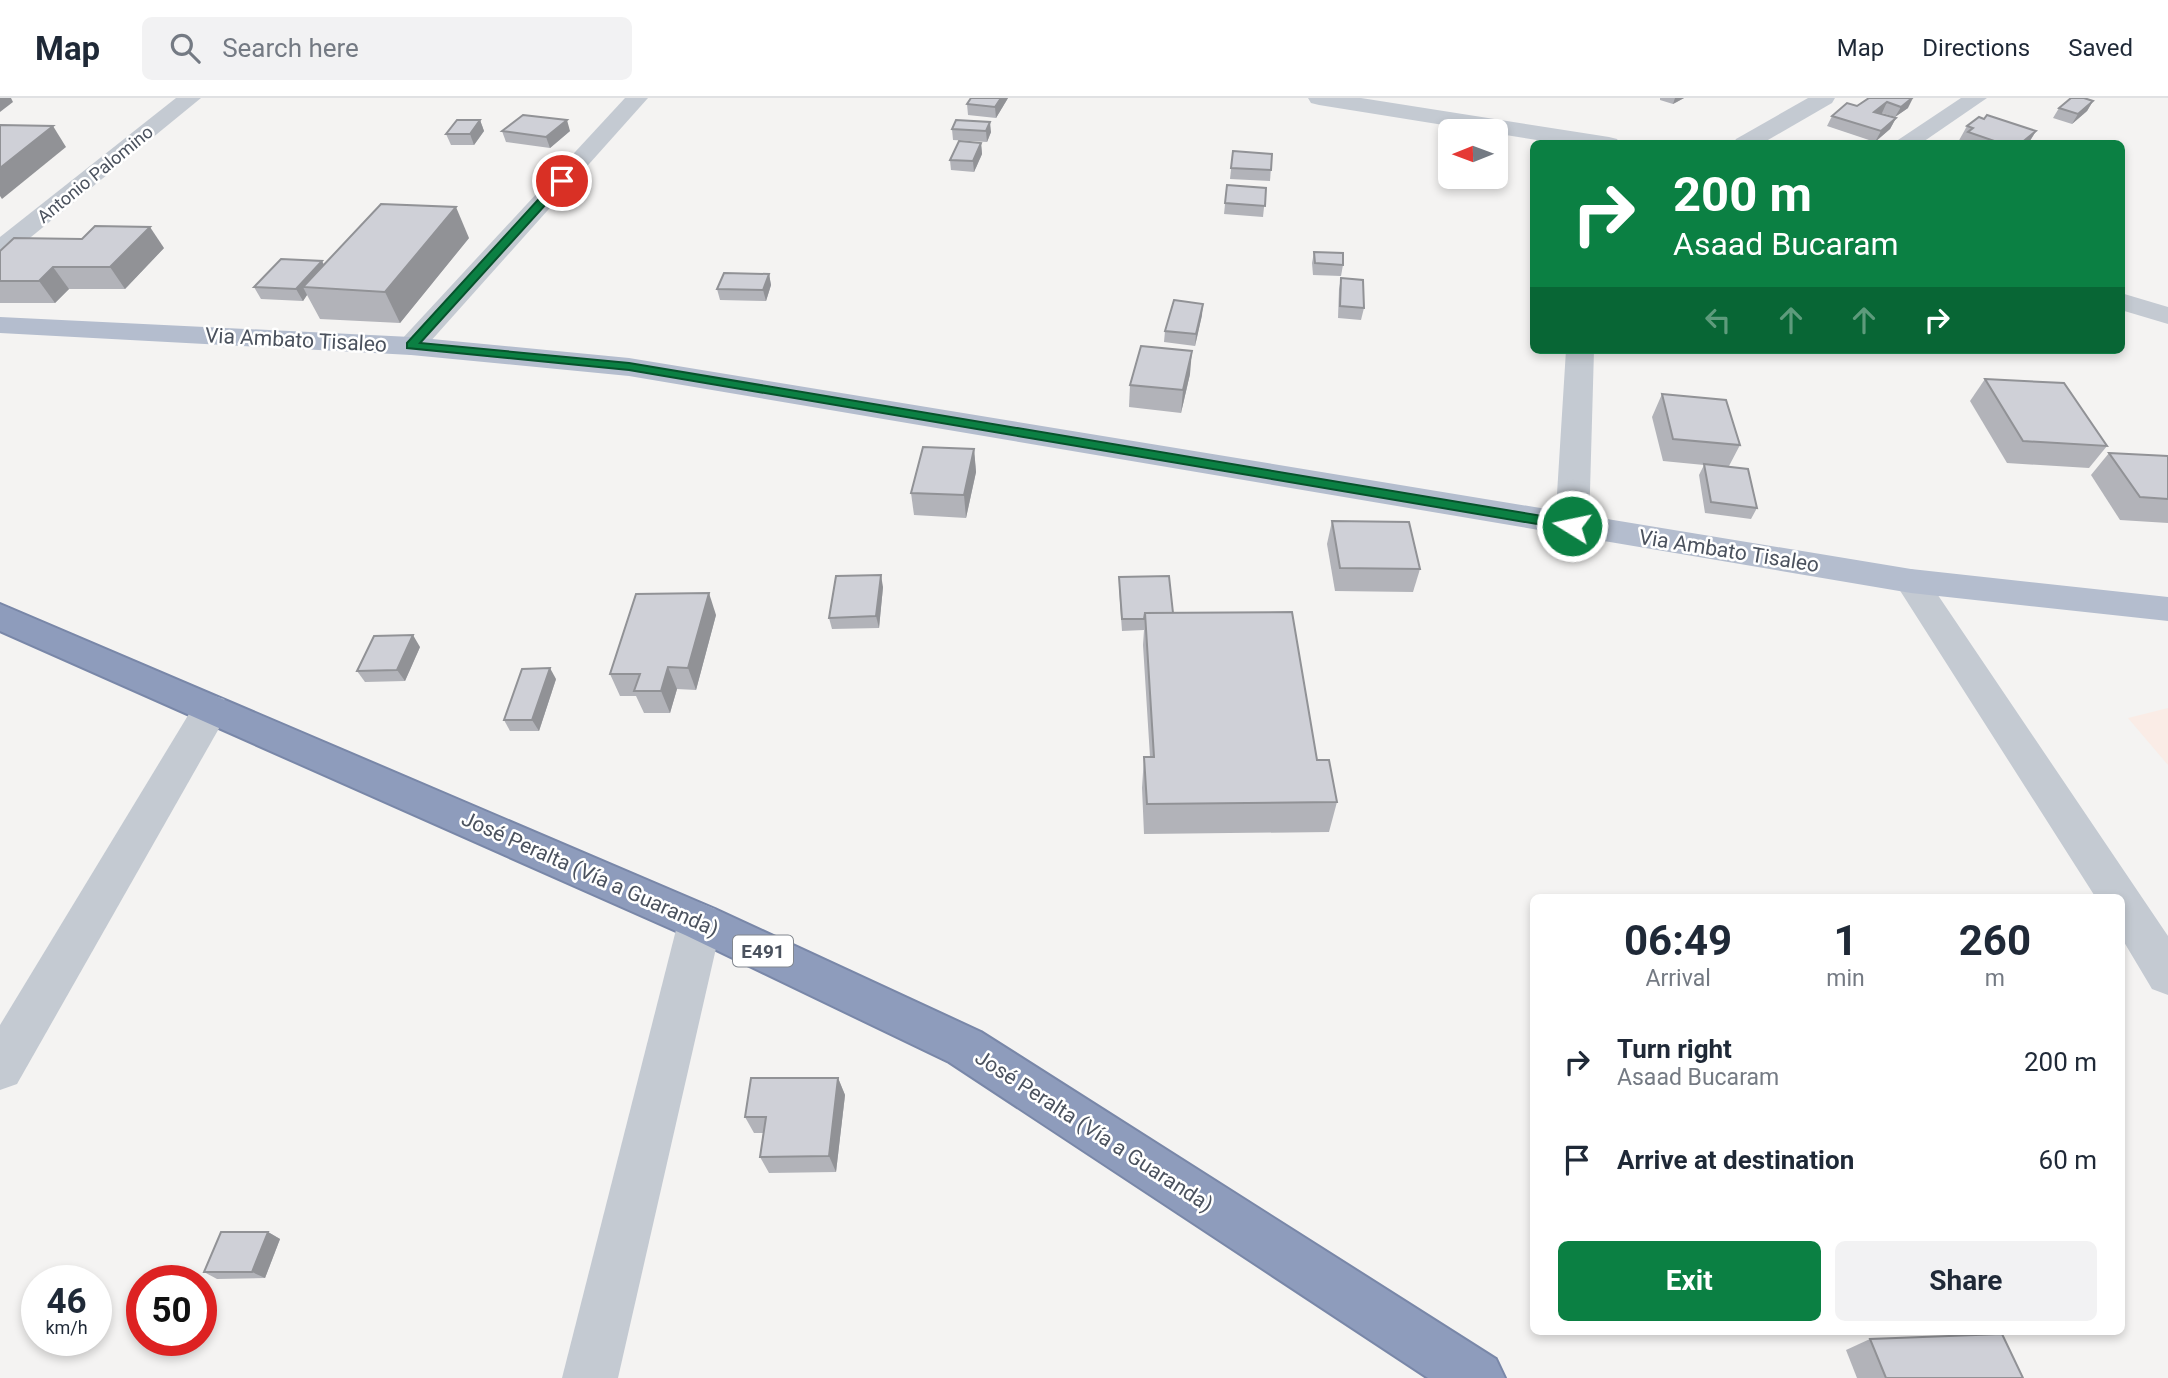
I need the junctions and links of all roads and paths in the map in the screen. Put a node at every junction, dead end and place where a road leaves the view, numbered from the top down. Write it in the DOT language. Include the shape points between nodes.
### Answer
graph roads {
  1 [pos="190,98"];
  2 [pos="637,98"];
  3 [pos="1319,98"];
  4 [pos="1824,98"];
  5 [pos="1976,98"];
  6 [pos="1584,140"];
  7 [pos="1751,140"];
  8 [pos="1909,140"];
  9 [pos="0,250"];
  10 [pos="2125,302"];
  11 [pos="2168,316"];
  12 [pos="0,326"];
  13 [pos="411,346"];
  14 [pos="1580,354"];
  15 [pos="1572,526"];
  16 [pos="1911,581"];
  17 [pos="2168,609"];
  18 [pos="0,617"];
  19 [pos="211,709"];
  20 [pos="2117,894"];
  21 [pos="2125,907"];
  22 [pos="699,922"];
  23 [pos="2168,975"];
  24 [pos="0,1068"];
  25 [pos="590,1378"];
  26 [pos="1477,1378"];
  1 -- 9 [label="street, Antonio Palomino"];
  2 -- 13 [label="street"];
  3 -- 6 [label="street"];
  4 -- 7 [label="street"];
  5 -- 8 [label="street"];
  10 -- 11 [label="street"];
  12 -- 13 [label="main road, Via Ambato Tisaleo"];
  13 -- 15 [label="main road, Via Ambato Tisaleo" via="629,367"];
  14 -- 15 [label="street"];
  15 -- 16 [label="main road, Via Ambato Tisaleo"];
  16 -- 17 [label="main road, Via Ambato Tisaleo"];
  16 -- 20 [label="street"];
  18 -- 19 [label="highway, José Peralta (Vía a Guaranda) / E491"];
  19 -- 22 [label="highway, José Peralta (Vía a Guaranda) / E491"];
  19 -- 24 [label="street"];
  21 -- 23 [label="street"];
  22 -- 25 [label="street"];
  22 -- 26 [label="highway, José Peralta (Vía a Guaranda) / E491" via="965,1047"];
}
